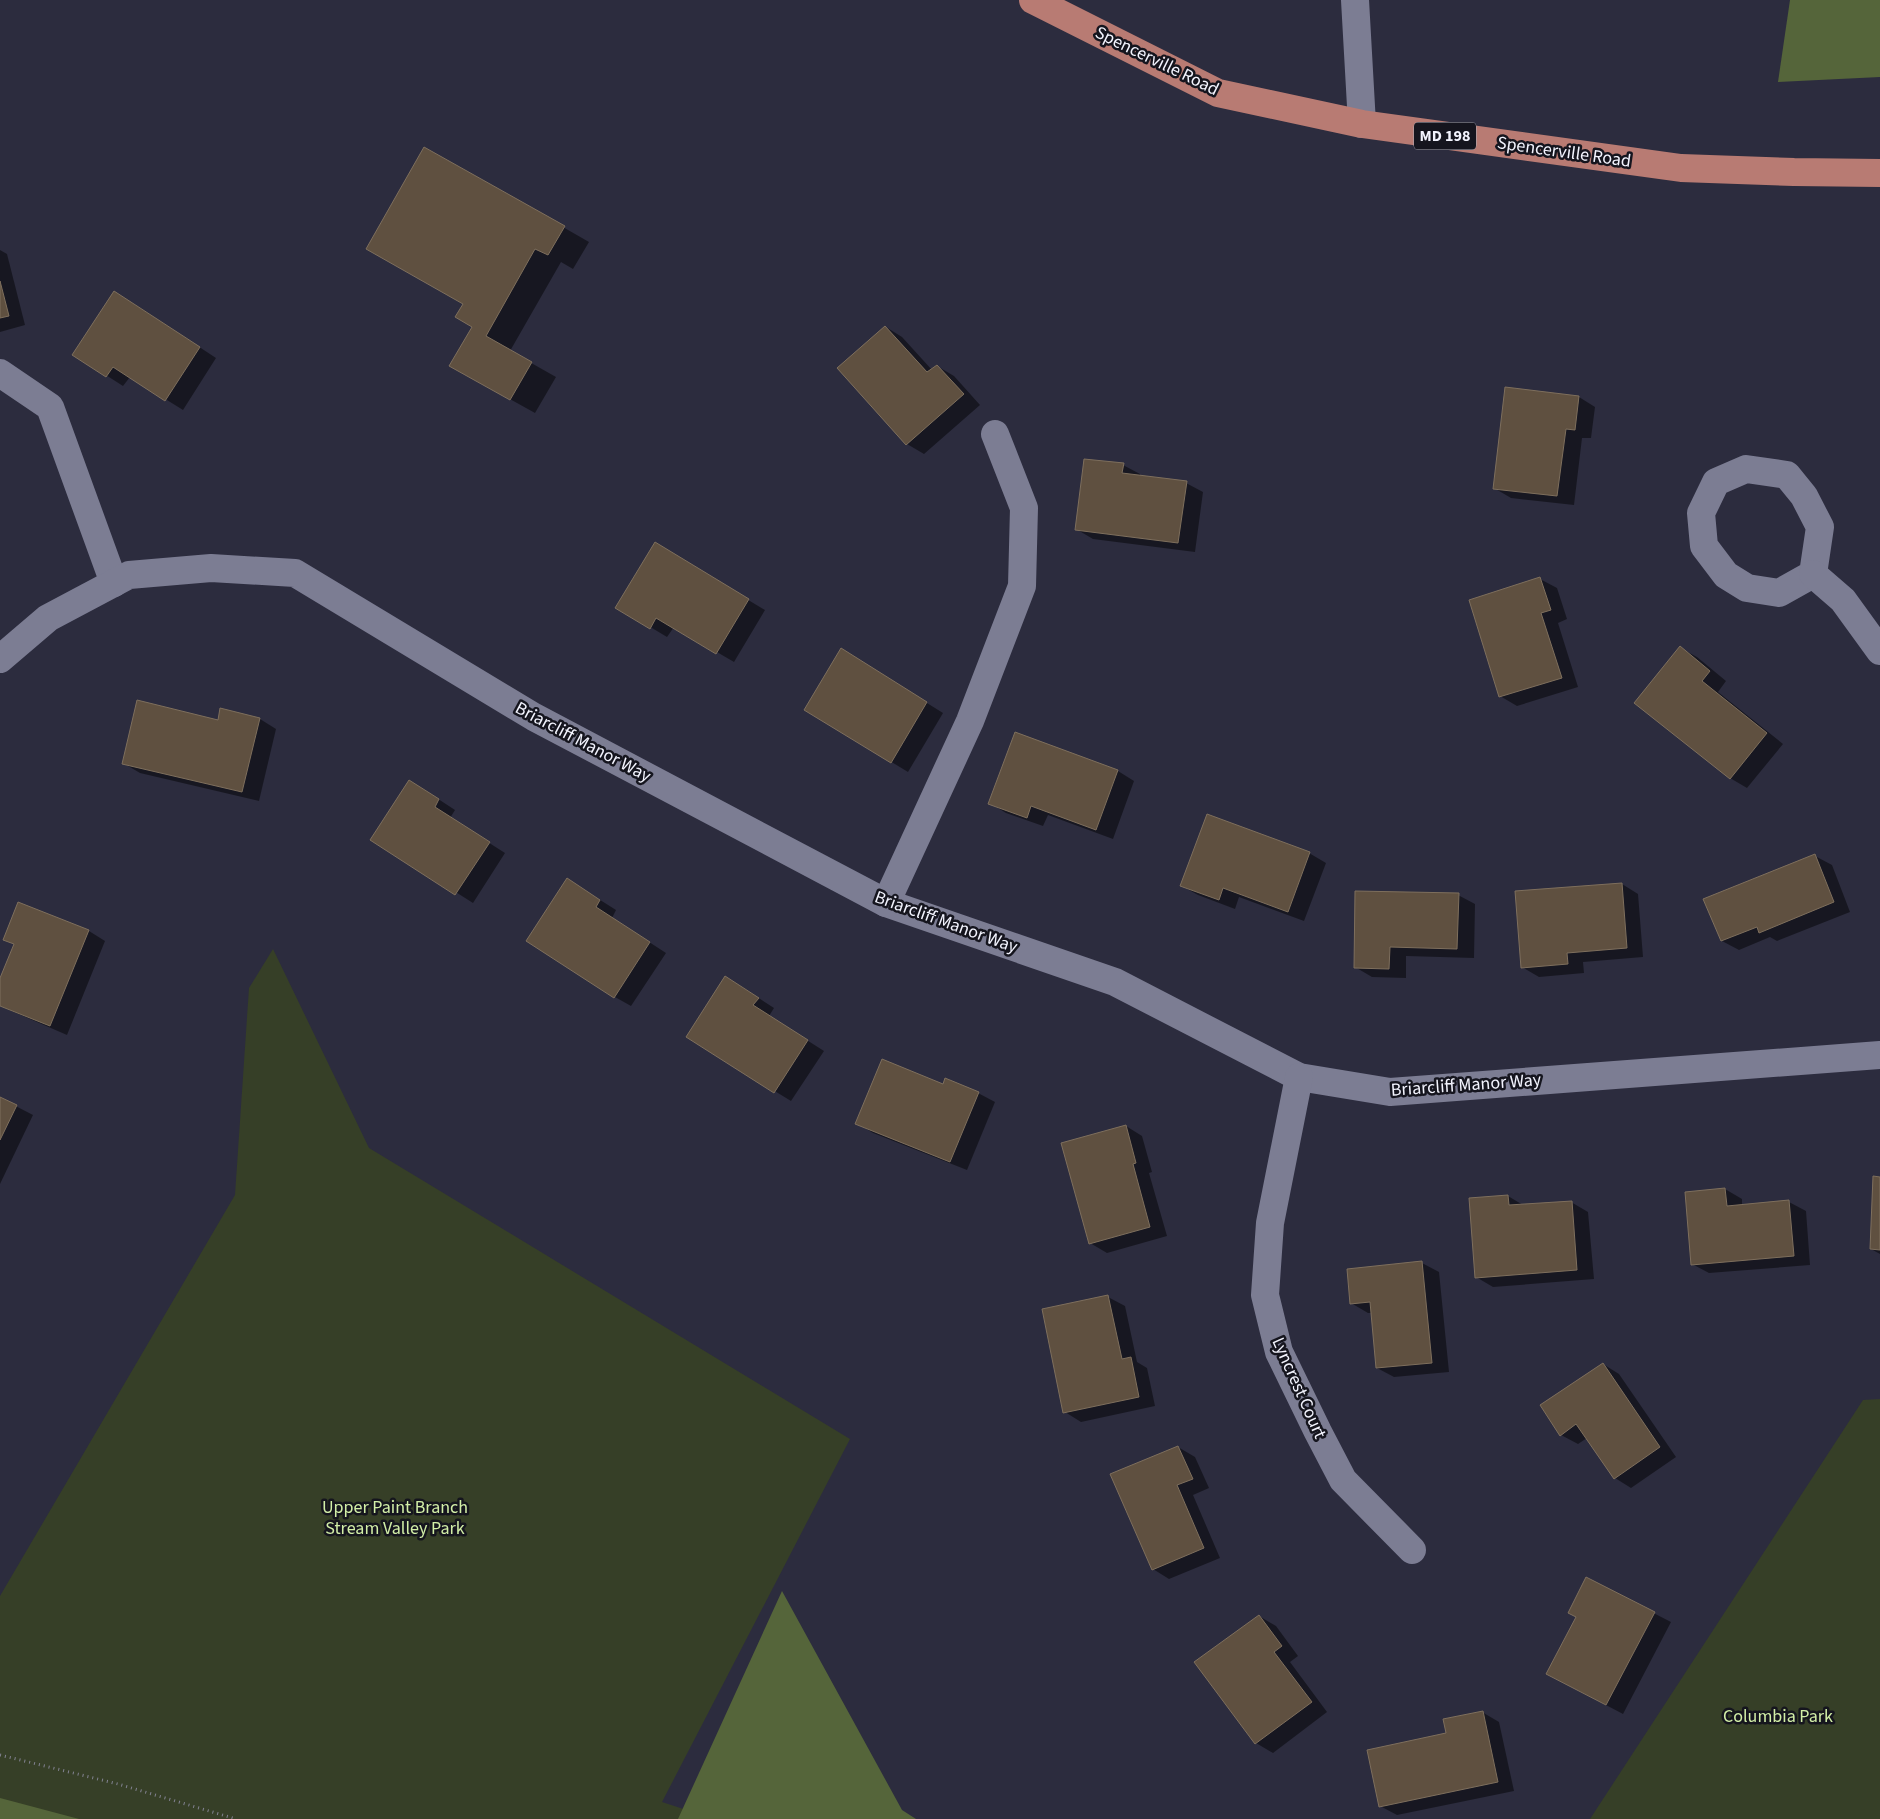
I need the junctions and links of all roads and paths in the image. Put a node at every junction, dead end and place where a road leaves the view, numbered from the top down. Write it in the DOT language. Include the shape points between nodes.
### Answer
graph roads {
  1 [pos="1033,0"];
  2 [pos="1355,0"];
  3 [pos="1362,124"];
  4 [pos="1880,173"];
  5 [pos="0,373"];
  6 [pos="995,434"];
  7 [pos="1813,574"];
  8 [pos="114,583"];
  9 [pos="1880,651"];
  10 [pos="0,660"];
  11 [pos="886,903"];
  12 [pos="1880,1055"];
  13 [pos="1299,1077"];
  14 [pos="1412,1550"];
  15 [pos="0,1755"];
  16 [pos="236,1819"];
  1 -- 3 [label="main road, Spencerville Road / MD 198" via="1218,93"];
  2 -- 3 [label="street"];
  3 -- 4 [label="main road, Spencerville Road / MD 198" via="1681,168"];
  5 -- 8 [label="street" via="50,407"];
  6 -- 11 [label="street" via="1024,508 1022,586 970,722"];
  7 -- 7 [label="street" via="1820,528 1804,496 1787,475 1746,469 1716,482 1701,514 1704,546 1726,575 1747,588 1779,593"];
  7 -- 9 [label="street" via="1843,600"];
  8 -- 10 [label="street, Briarcliff Manor Way" via="48,618"];
  8 -- 11 [label="street, Briarcliff Manor Way" via="129,575 211,568 295,574 534,717"];
  11 -- 13 [label="street, Briarcliff Manor Way" via="1116,982"];
  12 -- 13 [label="street, Briarcliff Manor Way" via="1390,1092"];
  13 -- 14 [label="street, Lyncrest Court" via="1270,1223 1265,1295 1279,1352 1343,1480"];
  15 -- 16 [label="path" via="118,1784"];
}
